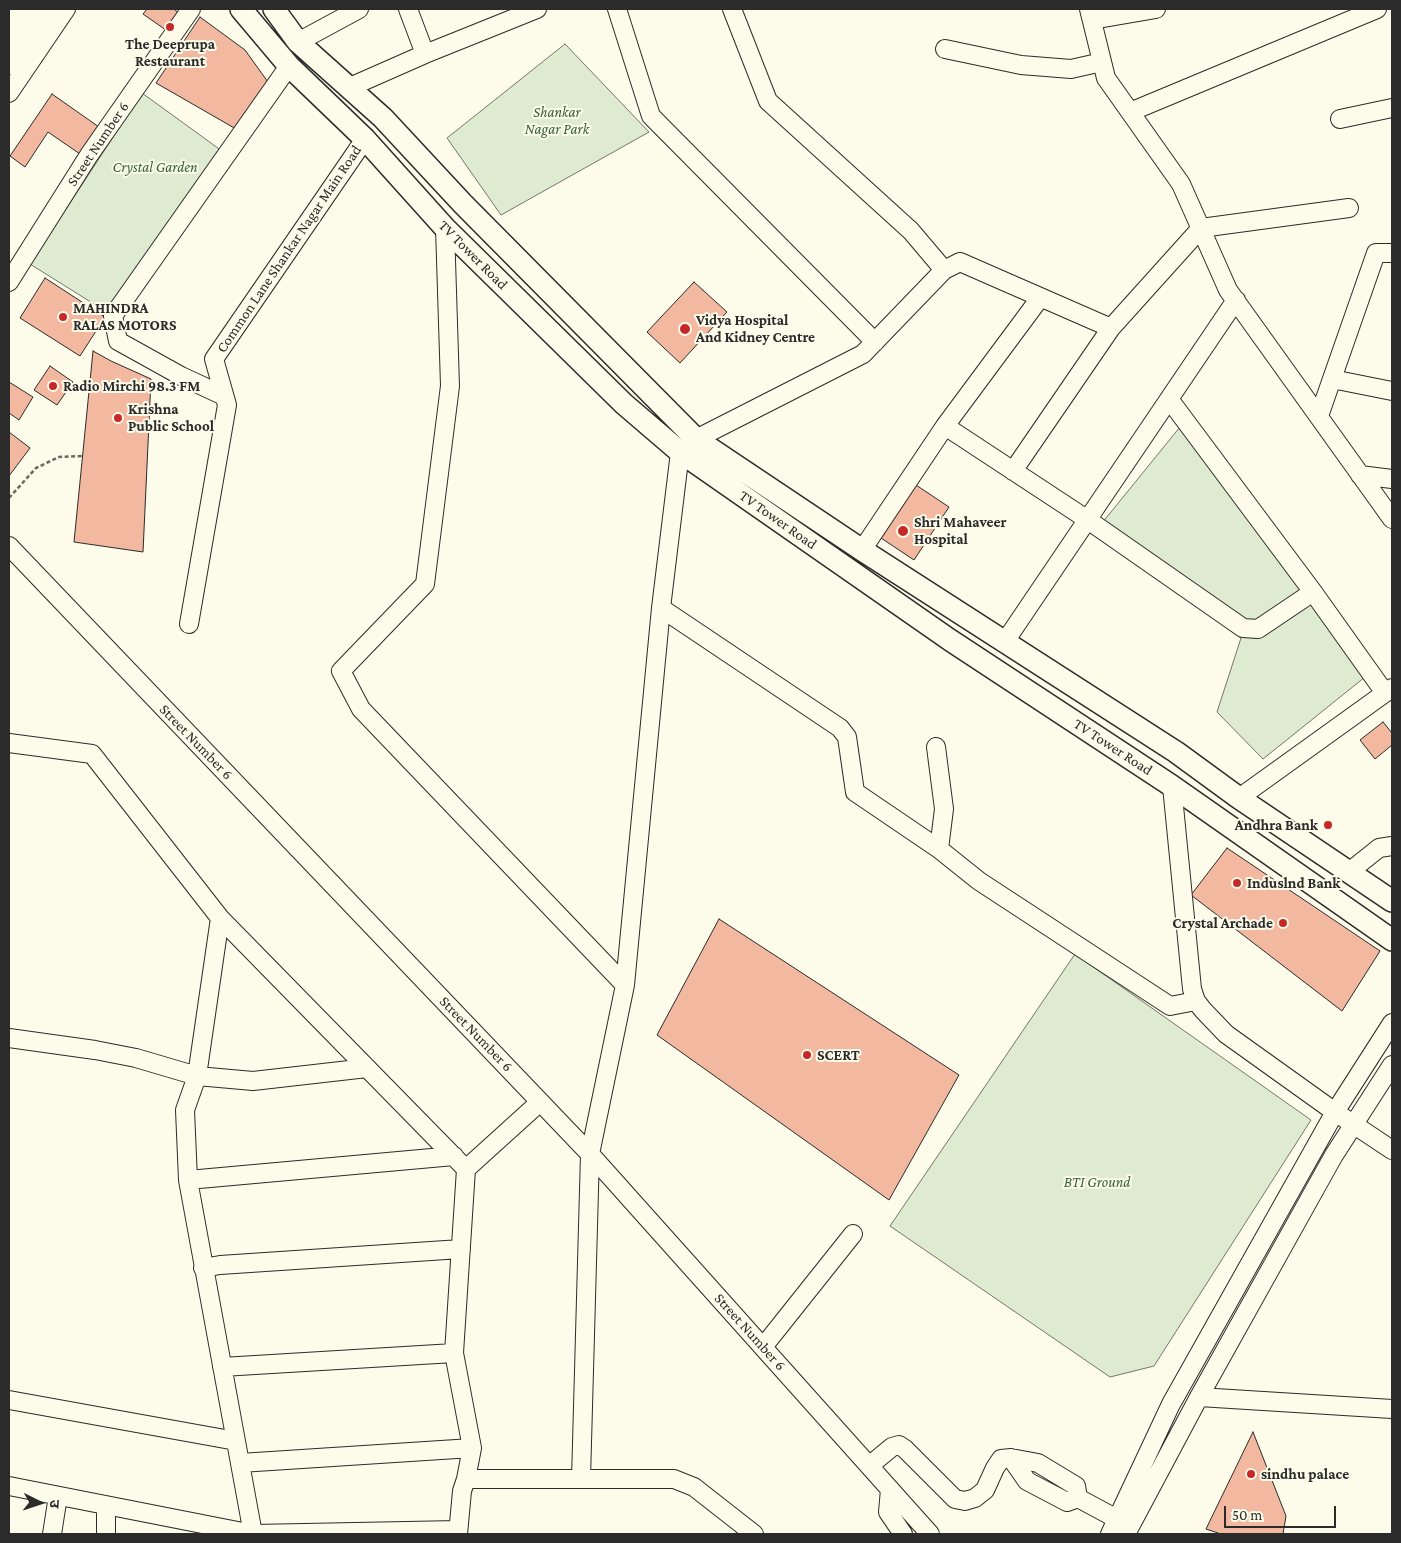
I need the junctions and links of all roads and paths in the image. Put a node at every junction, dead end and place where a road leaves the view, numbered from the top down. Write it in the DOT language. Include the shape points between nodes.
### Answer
graph roads {
  1 [pos="21,9"];
  2 [pos="45,9"];
  3 [pos="66,9"];
  4 [pos="191,9"];
  5 [pos="241,9"];
  6 [pos="274,9"];
  7 [pos="359,9"];
  8 [pos="408,9"];
  9 [pos="537,9"];
  10 [pos="617,9"];
  11 [pos="732,9"];
  12 [pos="1156,9"];
  13 [pos="1378,9"];
  14 [pos="1090,14"];
  15 [pos="9,26"];
  16 [pos="298,42"];
  17 [pos="945,49"];
  18 [pos="425,54"];
  19 [pos="9,62"];
  20 [pos="1102,62"];
  21 [pos="289,66"];
  22 [pos="350,87"];
  23 [pos="9,93"];
  24 [pos="1392,108"];
  25 [pos="1130,112"];
  26 [pos="1340,119"];
  27 [pos="365,139"];
  28 [pos="1348,208"];
  29 [pos="445,228"];
  30 [pos="1201,228"];
  31 [pos="1392,253"];
  32 [pos="944,270"];
  33 [pos="9,282"];
  34 [pos="1040,298"];
  35 [pos="1236,300"];
  36 [pos="1111,328"];
  37 [pos="875,342"];
  38 [pos="1332,379"];
  39 [pos="1392,391"];
  40 [pos="224,396"];
  41 [pos="1169,399"];
  42 [pos="1319,416"];
  43 [pos="945,426"];
  44 [pos="688,446"];
  45 [pos="82,456"];
  46 [pos="1013,471"];
  47 [pos="1360,475"];
  48 [pos="1392,479"];
  49 [pos="9,498"];
  50 [pos="1392,519"];
  51 [pos="1088,520"];
  52 [pos="9,546"];
  53 [pos="862,550"];
  54 [pos="1313,592"];
  55 [pos="662,608"];
  56 [pos="189,624"];
  57 [pos="1004,642"];
  58 [pos="1388,690"];
  59 [pos="9,743"];
  60 [pos="936,747"];
  61 [pos="1172,786"];
  62 [pos="1239,798"];
  63 [pos="1392,846"];
  64 [pos="939,849"];
  65 [pos="1349,872"];
  66 [pos="1392,901"];
  67 [pos="220,918"];
  68 [pos="1392,940"];
  69 [pos="625,985"];
  70 [pos="1196,1001"];
  71 [pos="1392,1023"];
  72 [pos="9,1038"];
  73 [pos="1392,1065"];
  74 [pos="367,1068"];
  75 [pos="197,1076"];
  76 [pos="540,1102"];
  77 [pos="1335,1112"];
  78 [pos="1353,1124"];
  79 [pos="1392,1150"];
  80 [pos="590,1154"];
  81 [pos="454,1156"];
  82 [pos="466,1169"];
  83 [pos="188,1180"];
  84 [pos="853,1234"];
  85 [pos="461,1249"];
  86 [pos="1256,1252"];
  87 [pos="1275,1263"];
  88 [pos="204,1268"];
  89 [pos="762,1347"];
  90 [pos="454,1353"];
  91 [pos="222,1367"];
  92 [pos="1199,1397"];
  93 [pos="9,1400"];
  94 [pos="1392,1409"];
  95 [pos="236,1441"];
  96 [pos="472,1448"];
  97 [pos="240,1462"];
  98 [pos="869,1466"];
  99 [pos="466,1479"];
  100 [pos="581,1479"];
  101 [pos="9,1486"];
  102 [pos="890,1489"];
  103 [pos="58,1496"];
  104 [pos="106,1505"];
  105 [pos="1114,1526"];
  106 [pos="197,1529"];
  107 [pos="458,1532"];
  108 [pos="52,1534"];
  109 [pos="106,1534"];
  110 [pos="253,1534"];
  111 [pos="753,1534"];
  112 [pos="903,1534"];
  113 [pos="930,1534"];
  114 [pos="1126,1534"];
  1 -- 15 [label="highway"];
  2 -- 19 [label="highway"];
  3 -- 23 [label="street"];
  4 -- 33 [label="street, Street Number 6" via="89,155"];
  5 -- 21 [label="main road, TV Tower Road"];
  6 -- 16 [label="main road, TV Tower Road"];
  7 -- 16 [label="street"];
  8 -- 18 [label="street"];
  9 -- 18 [label="street"];
  10 -- 37 [label="street" via="651,116"];
  11 -- 32 [label="street" via="768,101 911,231"];
  12 -- 14 [label="street"];
  13 -- 25 [label="street"];
  14 -- 20 [label="street"];
  16 -- 22 [label="main road, TV Tower Road"];
  17 -- 20 [label="street" via="1021,66 1071,69"];
  18 -- 22 [label="street"];
  20 -- 25 [label="street" via="1106,78"];
  21 -- 27 [label="main road, TV Tower Road"];
  21 -- 40 [label="street" via="113,316 118,341"];
  22 -- 44 [label="main road, TV Tower Road" via="383,118"];
  24 -- 26 [label="street"];
  25 -- 30 [label="street" via="1182,184"];
  27 -- 29 [label="main road, TV Tower Road"];
  27 -- 40 [label="street, Common Lane Shankar Nagar Main Road" via="214,359"];
  28 -- 30 [label="street"];
  29 -- 44 [label="main road, TV Tower Road" via="624,404"];
  29 -- 69 [label="street" via="450,386 425,584 341,671 361,709"];
  30 -- 35 [label="street" via="1228,290"];
  30 -- 36 [label="street"];
  31 -- 38 [label="street" via="1376,253"];
  32 -- 34 [label="street" via="960,262"];
  32 -- 37 [label="street"];
  34 -- 36 [label="street"];
  34 -- 43 [label="street"];
  35 -- 41 [label="street"];
  35 -- 42 [label="street"];
  36 -- 46 [label="street"];
  37 -- 44 [label="street" via="863,354"];
  38 -- 39 [label="street"];
  38 -- 42 [label="street"];
  40 -- 56 [label="street, Common Lane Shankar Nagar Main Road" via="227,405"];
  41 -- 51 [label="street"];
  41 -- 54 [label="street"];
  42 -- 47 [label="street"];
  43 -- 46 [label="street"];
  43 -- 53 [label="street"];
  44 -- 53 [label="main road, TV Tower Road"];
  44 -- 55 [label="street"];
  44 -- 61 [label="main road, TV Tower Road" via="950,640"];
  45 -- 49 [label="path" via="59,457 36,468"];
  46 -- 51 [label="street"];
  47 -- 48 [label="street"];
  47 -- 50 [label="street"];
  51 -- 54 [label="street" via="1243,628 1258,629"];
  51 -- 57 [label="street"];
  52 -- 76 [label="street, Street Number 6"];
  53 -- 57 [label="main road, TV Tower Road"];
  54 -- 58 [label="street"];
  55 -- 64 [label="street" via="840,728 847,737 855,792"];
  55 -- 69 [label="street"];
  57 -- 62 [label="main road, TV Tower Road" via="1176,752"];
  58 -- 62 [label="street"];
  59 -- 67 [label="street" via="92,754"];
  60 -- 64 [label="street" via="944,809"];
  61 -- 68 [label="main road, TV Tower Road"];
  61 -- 70 [label="street" via="1191,980"];
  62 -- 65 [label="main road, TV Tower Road"];
  63 -- 65 [label="street" via="1379,848"];
  64 -- 70 [label="street" via="979,881 1170,1006"];
  65 -- 66 [label="main road, TV Tower Road"];
  67 -- 74 [label="street"];
  67 -- 75 [label="street"];
  69 -- 80 [label="street"];
  70 -- 77 [label="street" via="1226,1034"];
  71 -- 77 [label="street"];
  72 -- 75 [label="street" via="136,1058"];
  73 -- 78 [label="street"];
  74 -- 75 [label="street" via="253,1081"];
  74 -- 81 [label="street"];
  75 -- 83 [label="street" via="185,1110"];
  76 -- 80 [label="street, Street Number 6"];
  76 -- 82 [label="street"];
  77 -- 78 [label="street"];
  77 -- 86 [label="street"];
  78 -- 79 [label="street"];
  78 -- 87 [label="street"];
  80 -- 89 [label="street, Street Number 6"];
  80 -- 100 [label="street"];
  81 -- 82 [label="street"];
  81 -- 83 [label="street"];
  82 -- 85 [label="street"];
  83 -- 88 [label="street"];
  84 -- 89 [label="street"];
  85 -- 88 [label="street"];
  85 -- 90 [label="street"];
  86 -- 87 [label="street"];
  86 -- 105 [label="street" via="1171,1404"];
  87 -- 92 [label="street"];
  88 -- 91 [label="street"];
  89 -- 98 [label="street, Street Number 6"];
  90 -- 91 [label="street"];
  90 -- 96 [label="street"];
  91 -- 95 [label="street"];
  92 -- 94 [label="street"];
  92 -- 114 [label="street"];
  93 -- 95 [label="street"];
  95 -- 97 [label="street"];
  96 -- 97 [label="street"];
  96 -- 99 [label="street"];
  97 -- 110 [label="street"];
  98 -- 102 [label="street, Street Number 6"];
  98 -- 105 [label="street" via="899,1445 955,1499 965,1501 985,1490 1001,1459 1011,1458 1026,1482 1067,1502 1078,1498"];
  99 -- 100 [label="street"];
  99 -- 107 [label="street"];
  100 -- 111 [label="street" via="674,1479 694,1487"];
  101 -- 103 [label="street"];
  102 -- 112 [label="street" via="888,1512"];
  102 -- 113 [label="street, Street Number 6"];
  103 -- 104 [label="street"];
  103 -- 108 [label="street"];
  104 -- 106 [label="street"];
  104 -- 109 [label="street"];
  106 -- 110 [label="street"];
  107 -- 110 [label="street"];
}
